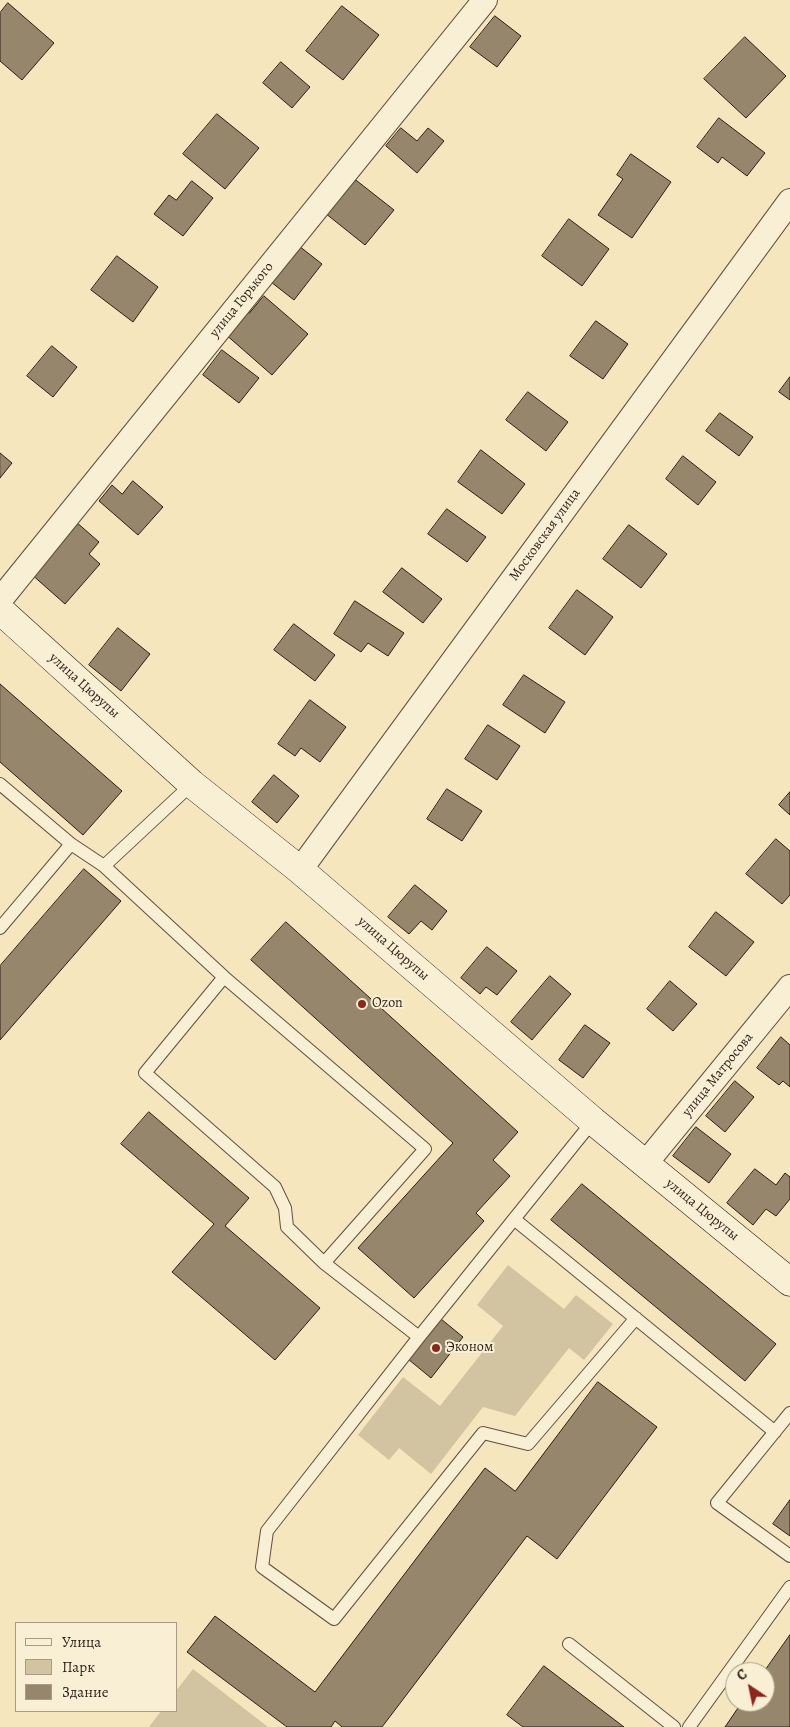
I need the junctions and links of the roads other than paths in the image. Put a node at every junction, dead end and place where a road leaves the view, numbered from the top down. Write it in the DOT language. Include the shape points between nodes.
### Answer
graph roads {
  1 [pos="485,0"];
  2 [pos="790,201"];
  3 [pos="0,600"];
  4 [pos="0,610"];
  5 [pos="0,784"];
  6 [pos="192,784"];
  7 [pos="71,844"];
  8 [pos="104,866"];
  9 [pos="300,870"];
  10 [pos="0,928"];
  11 [pos="224,977"];
  12 [pos="790,987"];
  13 [pos="593,1121"];
  14 [pos="645,1164"];
  15 [pos="514,1219"];
  16 [pos="324,1263"];
  17 [pos="790,1282"];
  18 [pos="636,1318"];
  19 [pos="419,1337"];
  20 [pos="790,1413"];
  21 [pos="775,1432"];
  22 [pos="790,1556"];
  23 [pos="790,1588"];
  24 [pos="569,1644"];
  25 [pos="674,1727"];
  26 [pos="689,1727"];
  1 -- 3 [label="street, улица Горького"];
  2 -- 9 [label="street, Московская улица"];
  4 -- 6 [label="street, улица Цюрупы"];
  5 -- 7 [label="lane"];
  6 -- 8 [label="lane"];
  6 -- 9 [label="street, улица Цюрупы"];
  7 -- 8 [label="lane"];
  7 -- 10 [label="lane"];
  8 -- 11 [label="lane"];
  9 -- 13 [label="street, улица Цюрупы"];
  11 -- 16 [label="lane" via="145,1073 275,1186 285,1208 287,1227"];
  11 -- 16 [label="lane" via="425,1149"];
  12 -- 14 [label="street, улица Матросова"];
  13 -- 14 [label="street, улица Цюрупы"];
  13 -- 15 [label="lane"];
  14 -- 17 [label="street, улица Цюрупы"];
  15 -- 18 [label="lane"];
  15 -- 19 [label="lane"];
  16 -- 19 [label="lane"];
  18 -- 19 [label="lane" via="528,1444 483,1433 334,1619 262,1567 268,1531"];
  18 -- 21 [label="lane"];
  20 -- 21 [label="lane"];
  21 -- 22 [label="lane" via="718,1503"];
  23 -- 26 [label="lane"];
  24 -- 25 [label="lane"];
}
